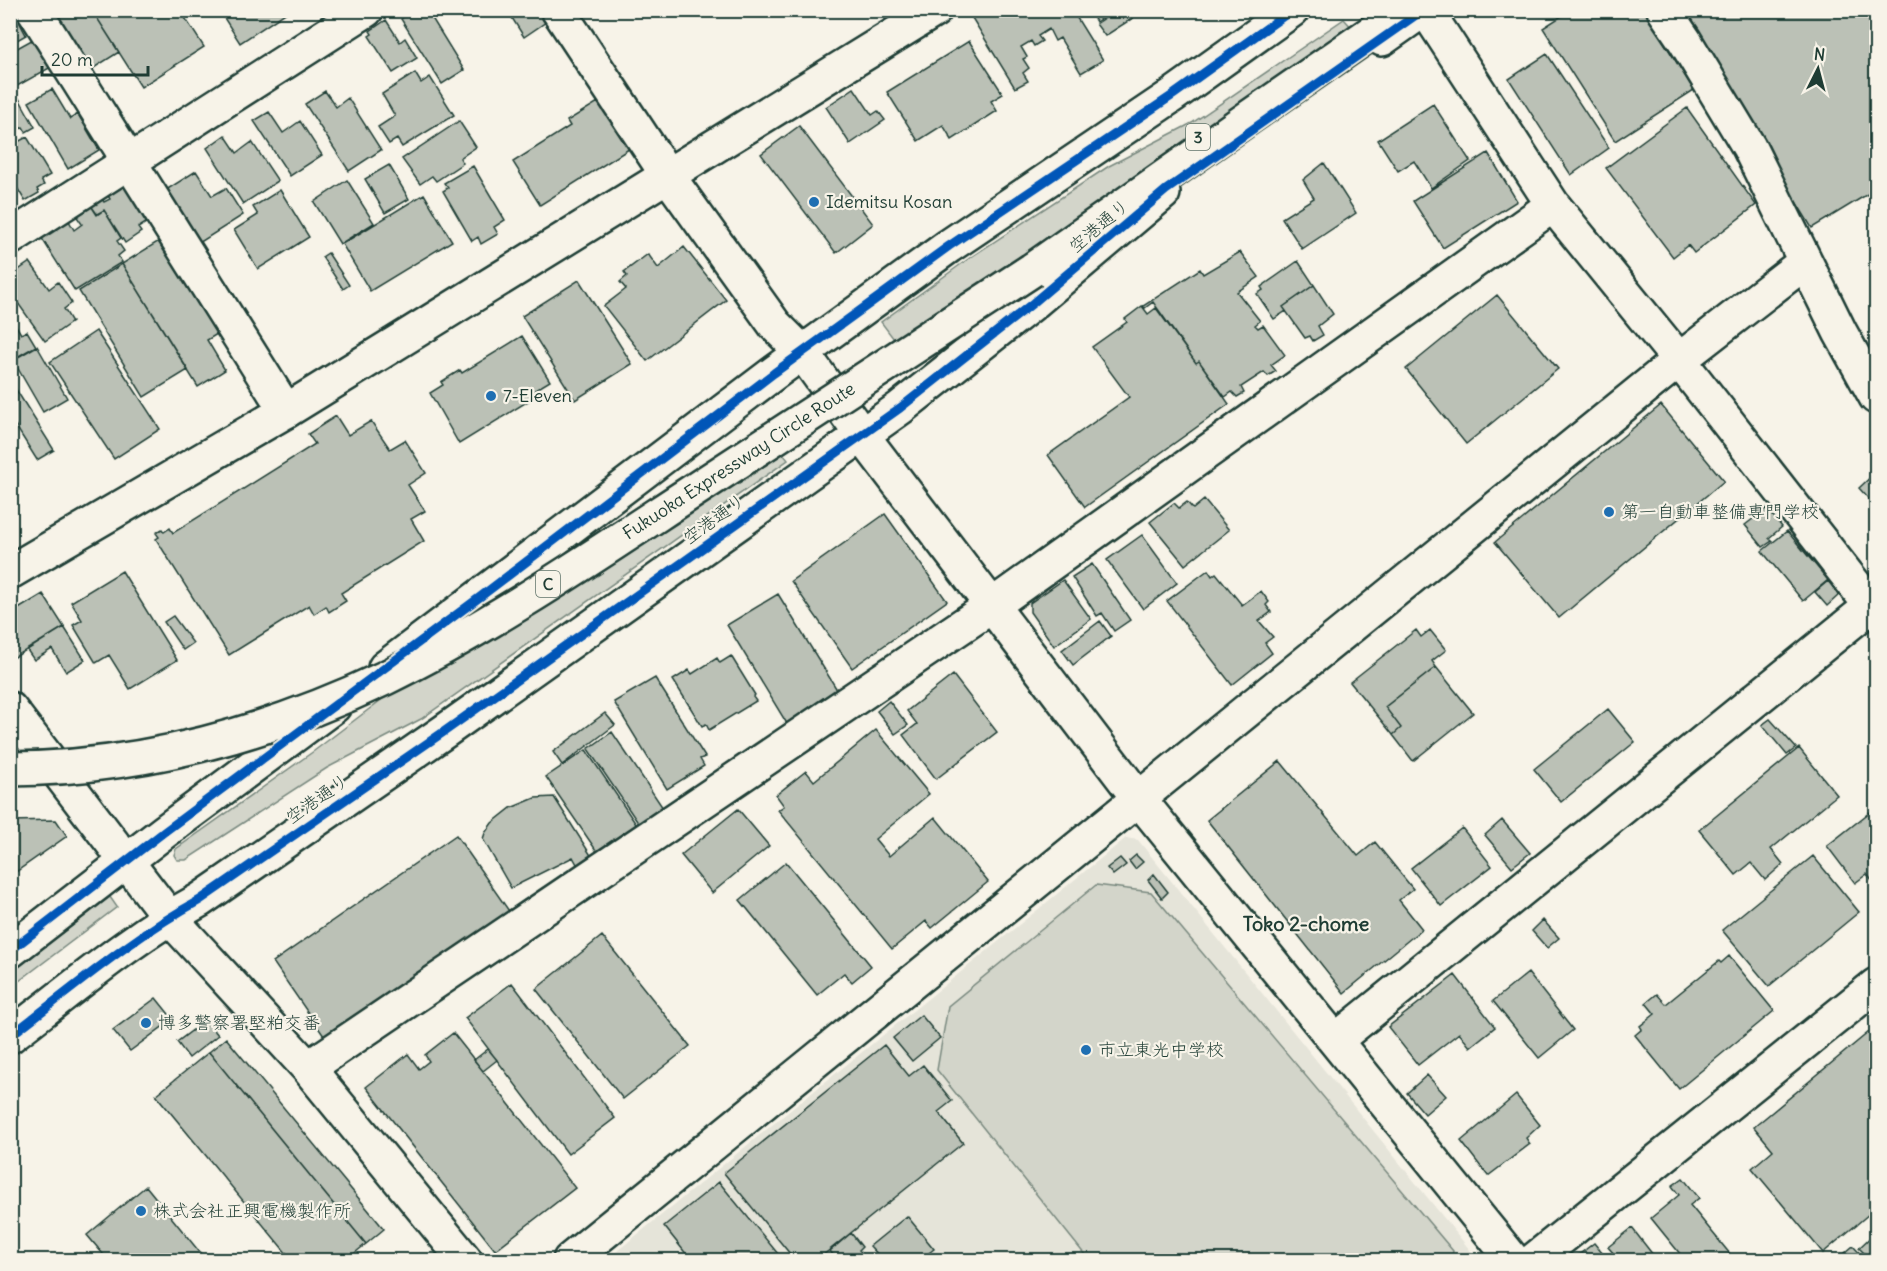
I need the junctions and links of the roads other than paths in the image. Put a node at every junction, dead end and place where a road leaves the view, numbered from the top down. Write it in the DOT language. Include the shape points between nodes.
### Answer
graph roads {
  1 [pos="34,10"];
  2 [pos="366,10"];
  3 [pos="558,10"];
  4 [pos="935,10"];
  5 [pos="1292,10"];
  6 [pos="1369,10"];
  7 [pos="1378,10"];
  8 [pos="1395,10"];
  9 [pos="1404,10"];
  10 [pos="1425,10"];
  11 [pos="1664,10"];
  12 [pos="131,162"];
  13 [pos="668,176"];
  14 [pos="1553,206"];
  15 [pos="10,238"];
  16 [pos="1805,262"];
  17 [pos="1029,267"];
  18 [pos="802,352"];
  19 [pos="1679,360"];
  20 [pos="1876,397"];
  21 [pos="286,411"];
  22 [pos="861,434"];
  23 [pos="10,572"];
  24 [pos="993,605"];
  25 [pos="1875,606"];
  26 [pos="10,709"];
  27 [pos="10,764"];
  28 [pos="10,769"];
  29 [pos="1139,799"];
  30 [pos="127,863"];
  31 [pos="169,917"];
  32 [pos="10,951"];
  33 [pos="1876,985"];
  34 [pos="10,1036"];
  35 [pos="1336,1040"];
  36 [pos="308,1068"];
  37 [pos="465,1260"];
  38 [pos="570,1260"];
  39 [pos="1513,1260"];
  40 [pos="1534,1260"];
  1 -- 12 [label="main road"];
  2 -- 12 [label="main road"];
  3 -- 13 [label="main road"];
  4 -- 13 [label="main road"];
  5 -- 18 [label="main road"];
  6 -- 17 [label="main road, 3"];
  7 -- 17 [label="main road"];
  8 -- 17 [label="main road, Fukuoka Expressway Circle Route / C"];
  9 -- 17 [label="main road, Fukuoka Expressway Circle Route / C"];
  10 -- 14 [label="main road"];
  10 -- 22 [label="main road, 空港通り" via="1166,190 1024,310"];
  11 -- 16 [label="main road" via="1749,147"];
  12 -- 15 [label="main road"];
  12 -- 21 [label="main road"];
  13 -- 18 [label="main road" via="775,325"];
  13 -- 21 [label="main road"];
  14 -- 19 [label="main road"];
  14 -- 24 [label="main road"];
  16 -- 19 [label="main road"];
  16 -- 20 [label="main road"];
  17 -- 27 [label="main road, Fukuoka Expressway Circle Route / C, bridge" via="613,538 496,611 383,672 248,726 184,744 107,757"];
  17 -- 28 [label="main road, Fukuoka Expressway Circle Route / C, bridge" via="609,546 498,615 386,677 250,732 185,750 108,762"];
  18 -- 22 [label="main road"];
  18 -- 30 [label="main road"];
  19 -- 25 [label="main road"];
  19 -- 29 [label="main road"];
  21 -- 23 [label="main road"];
  22 -- 24 [label="main road"];
  22 -- 31 [label="main road, 空港通り" via="436,738 200,900"];
  24 -- 29 [label="main road"];
  24 -- 36 [label="main road"];
  25 -- 35 [label="main road"];
  26 -- 30 [label="main road"];
  29 -- 35 [label="main road"];
  29 -- 38 [label="main road"];
  30 -- 31 [label="main road"];
  30 -- 32 [label="main road"];
  31 -- 34 [label="main road, 空港通り"];
  31 -- 36 [label="main road"];
  33 -- 40 [label="main road"];
  35 -- 39 [label="main road"];
  36 -- 37 [label="main road"];
}
